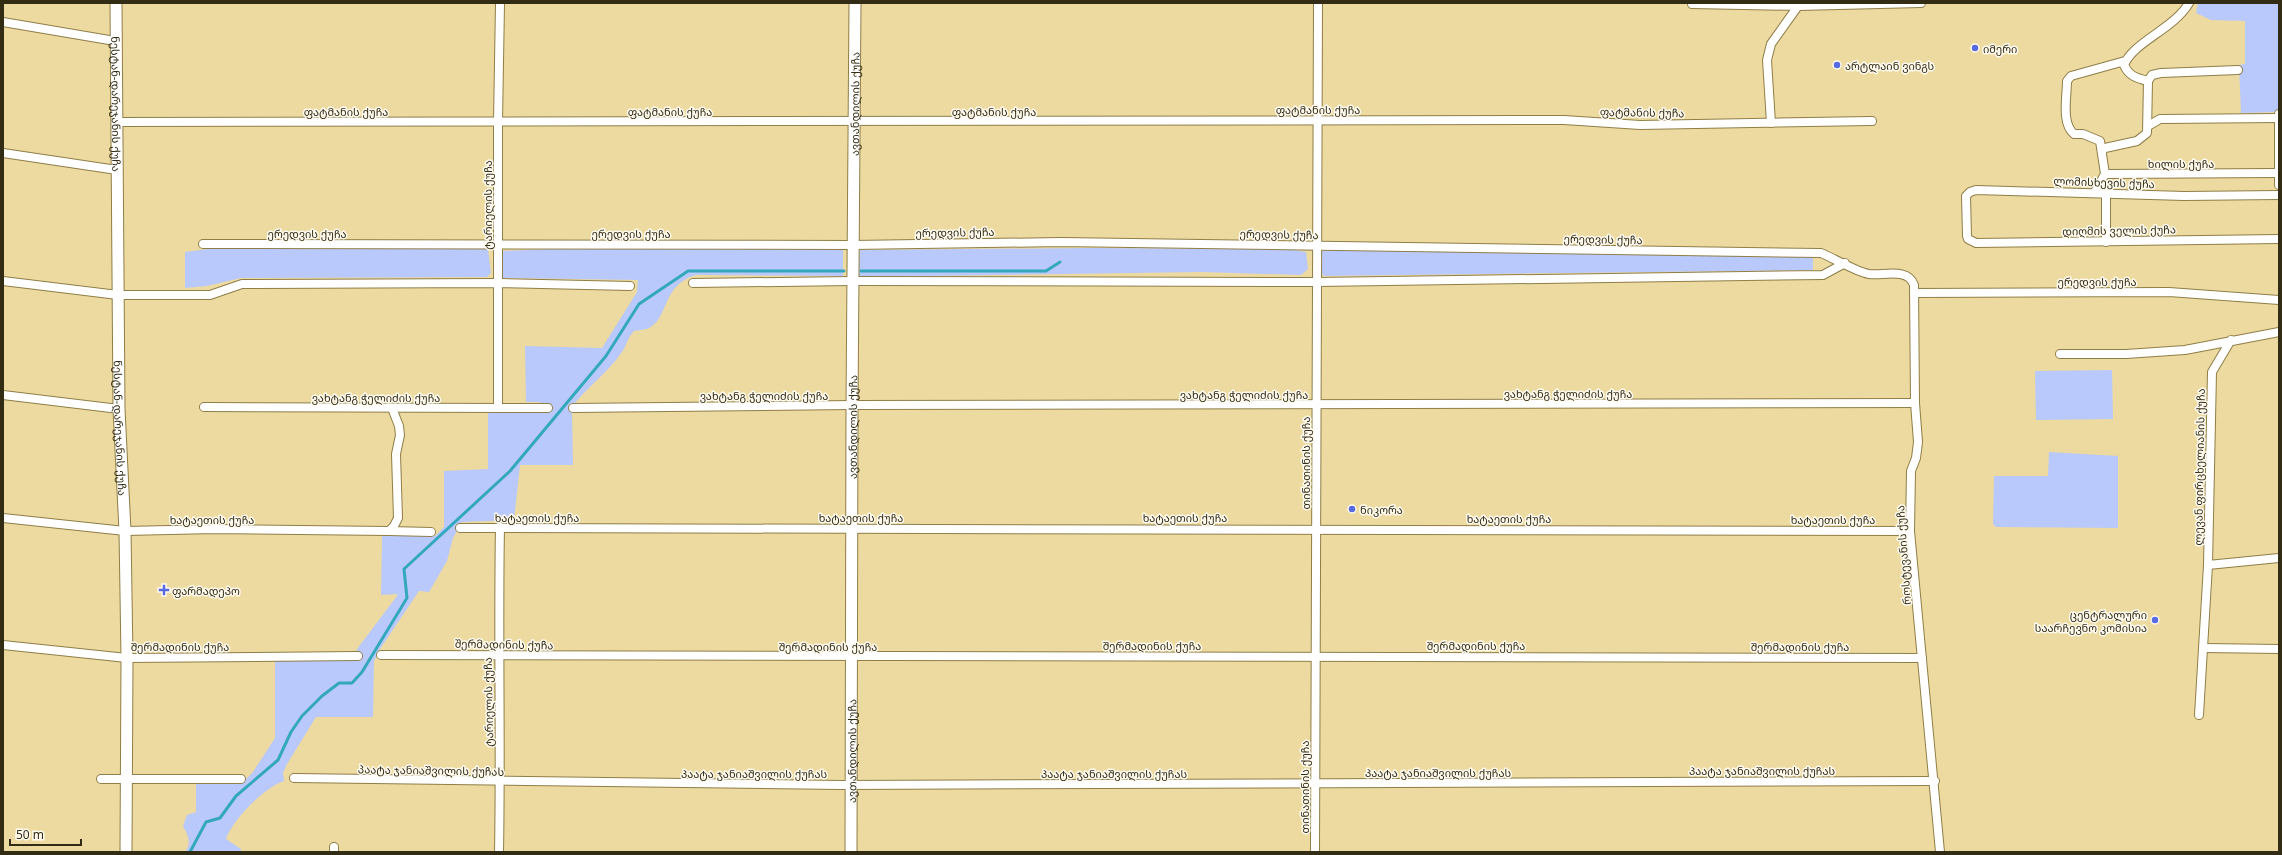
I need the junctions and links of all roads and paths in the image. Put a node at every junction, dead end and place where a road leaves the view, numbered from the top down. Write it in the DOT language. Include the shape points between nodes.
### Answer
graph roads {
  1 [pos="116,3"];
  2 [pos="500,3"];
  3 [pos="855,3"];
  4 [pos="1318,3"];
  5 [pos="1915,3"];
  6 [pos="1921,3"];
  7 [pos="2189,3"];
  8 [pos="1692,4"];
  9 [pos="1798,6"];
  10 [pos="3,22"];
  11 [pos="115,41"];
  12 [pos="2126,61"];
  13 [pos="2238,70"];
  14 [pos="2148,81"];
  15 [pos="2278,116"];
  16 [pos="1317,120"];
  17 [pos="1872,121"];
  18 [pos="116,122"];
  19 [pos="498,122"];
  20 [pos="853,122"];
  21 [pos="1771,123"];
  22 [pos="2148,126"];
  23 [pos="2102,151"];
  24 [pos="3,153"];
  25 [pos="117,170"];
  26 [pos="2277,173"];
  27 [pos="2105,174"];
  28 [pos="2279,184"];
  29 [pos="2095,192"];
  30 [pos="2106,192"];
  31 [pos="2279,195"];
  32 [pos="1966,232"];
  33 [pos="2279,239"];
  34 [pos="2106,242"];
  35 [pos="499,243"];
  36 [pos="203,244"];
  37 [pos="853,245"];
  38 [pos="1317,246"];
  39 [pos="1845,263"];
  40 [pos="3,281"];
  41 [pos="852,281"];
  42 [pos="1317,282"];
  43 [pos="499,283"];
  44 [pos="693,283"];
  45 [pos="630,286"];
  46 [pos="1914,293"];
  47 [pos="118,295"];
  48 [pos="2279,300"];
  49 [pos="2279,332"];
  50 [pos="2231,340"];
  51 [pos="2060,354"];
  52 [pos="3,395"];
  53 [pos="1915,403"];
  54 [pos="852,405"];
  55 [pos="1316,405"];
  56 [pos="204,407"];
  57 [pos="392,408"];
  58 [pos="498,408"];
  59 [pos="548,408"];
  60 [pos="573,408"];
  61 [pos="119,409"];
  62 [pos="3,518"];
  63 [pos="500,527"];
  64 [pos="460,528"];
  65 [pos="851,528"];
  66 [pos="1316,528"];
  67 [pos="125,531"];
  68 [pos="389,531"];
  69 [pos="1910,531"];
  70 [pos="431,532"];
  71 [pos="2279,558"];
  72 [pos="2208,565"];
  73 [pos="3,645"];
  74 [pos="2204,648"];
  75 [pos="2279,649"];
  76 [pos="381,655"];
  77 [pos="498,655"];
  78 [pos="358,656"];
  79 [pos="1315,656"];
  80 [pos="851,657"];
  81 [pos="127,658"];
  82 [pos="1922,658"];
  83 [pos="2200,715"];
  84 [pos="294,778"];
  85 [pos="101,779"];
  86 [pos="126,779"];
  87 [pos="242,780"];
  88 [pos="1934,781"];
  89 [pos="500,782"];
  90 [pos="1315,783"];
  91 [pos="852,785"];
  92 [pos="126,852"];
  93 [pos="499,852"];
  94 [pos="851,852"];
  95 [pos="1315,852"];
  96 [pos="1940,852"];
  1 -- 11 [label="street, ნესტან-დარეჯანის ქუჩა"];
  2 -- 19 [label="street, ტარიელის ქუჩა"];
  3 -- 20 [label="street, ავთანდილის ქუჩა"];
  4 -- 16 [label="street, თინათინის ქუჩა"];
  5 -- 6 [label="street"];
  5 -- 9 [label="street"];
  7 -- 12 [label="street" via="2171,24 2127,56"];
  8 -- 9 [label="street"];
  9 -- 21 [label="street" via="1770,44 1767,60"];
  10 -- 11 [label="street"];
  11 -- 18 [label="street, ნესტან-დარეჯანის ქუჩა"];
  12 -- 14 [label="street" via="2124,65 2128,73"];
  12 -- 23 [label="street" via="2071,76 2068,81 2069,130 2074,134 2083,134 2100,141"];
  13 -- 14 [label="street" via="2161,73 2152,75"];
  14 -- 22 [label="street"];
  15 -- 22 [label="street" via="2160,119"];
  15 -- 26 [label="street"];
  16 -- 20 [label="street, ფატმანის ქუჩა"];
  16 -- 21 [label="street, ფატმანის ქუჩა" via="1564,120 1640,125"];
  16 -- 38 [label="street, თინათინის ქუჩა"];
  17 -- 21 [label="street, ფატმანის ქუჩა"];
  18 -- 19 [label="street, ფატმანის ქუჩა"];
  18 -- 25 [label="street, ნესტან-დარეჯანის ქუჩა"];
  19 -- 20 [label="street, ფატმანის ქუჩა"];
  19 -- 35 [label="street, ტარიელის ქუჩა"];
  20 -- 37 [label="street, ავთანდილის ქუჩა"];
  22 -- 23 [label="street" via="2143,138"];
  23 -- 27 [label="street"];
  24 -- 25 [label="street"];
  25 -- 47 [label="street, ნესტან-დარეჯანის ქუჩა"];
  26 -- 27 [label="street, ხილის ქუჩა"];
  26 -- 28 [label="street"];
  27 -- 29 [label="street"];
  29 -- 30 [label="street, ლომისხევის ქუჩა"];
  29 -- 32 [label="street, ლომისხევის ქუჩა" via="1970,192 1966,196"];
  30 -- 31 [label="street, ლომისხევის ქუჩა" via="2184,196"];
  30 -- 34 [label="street"];
  32 -- 34 [label="street, დიღმის ველის ქუჩა" via="1968,239 1976,243"];
  33 -- 34 [label="street, დიღმის ველის ქუჩა"];
  35 -- 36 [label="street, ერედვის ქუჩა"];
  35 -- 37 [label="street, ერედვის ქუჩა"];
  35 -- 43 [label="street, ტარიელის ქუჩა"];
  37 -- 38 [label="street, ერედვის ქუჩა" via="1061,242"];
  37 -- 41 [label="street, ავთანდილის ქუჩა"];
  38 -- 39 [label="street, ერედვის ქუჩა" via="1821,253"];
  38 -- 42 [label="street, თინათინის ქუჩა"];
  39 -- 42 [label="street" via="1823,275"];
  39 -- 46 [label="street, როსტევანის ქუჩა" via="1868,274 1905,275 1912,279"];
  40 -- 47 [label="street"];
  41 -- 42 [label="street"];
  41 -- 44 [label="street"];
  41 -- 54 [label="street, ავთანდილის ქუჩა"];
  42 -- 55 [label="street, თინათინის ქუჩა"];
  43 -- 45 [label="street"];
  43 -- 47 [label="street" via="242,284 210,295"];
  43 -- 58 [label="street, ტარიელის ქუჩა"];
  46 -- 48 [label="street, ერედვის ქუჩა" via="2169,292"];
  46 -- 53 [label="street, როსტევანის ქუჩა"];
  47 -- 61 [label="street, ნესტან-დარეჯანის ქუჩა"];
  49 -- 50 [label="street"];
  50 -- 51 [label="street" via="2178,350 2126,354"];
  50 -- 72 [label="street, ლევან ფირცხელიანის ქუჩა" via="2212,372"];
  52 -- 61 [label="street"];
  53 -- 55 [label="street, ვახტანგ ჭელიძის ქუჩა"];
  53 -- 69 [label="street, როსტევანის ქუჩა" via="1918,442 1911,471"];
  54 -- 55 [label="street, ვახტანგ ჭელიძის ქუჩა"];
  54 -- 60 [label="street, ვახტანგ ჭელიძის ქუჩა"];
  54 -- 65 [label="street, ავთანდილის ქუჩა"];
  55 -- 66 [label="street, თინათინის ქუჩა"];
  56 -- 57 [label="street, ვახტანგ ჭელიძის ქუჩა"];
  57 -- 58 [label="street, ვახტანგ ჭელიძის ქუჩა"];
  57 -- 68 [label="street" via="400,435 396,454 398,518"];
  58 -- 59 [label="street, ვახტანგ ჭელიძის ქუჩა"];
  61 -- 67 [label="street, ნესტან-დარეჯანის ქუჩა"];
  62 -- 67 [label="street, ხატაეთის ქუჩა"];
  63 -- 64 [label="street, ხატაეთის ქუჩა"];
  63 -- 65 [label="street, ხატაეთის ქუჩა"];
  63 -- 77 [label="street, ტარიელის ქუჩა"];
  65 -- 66 [label="street, ხატაეთის ქუჩა"];
  65 -- 80 [label="street, ავთანდილის ქუჩა"];
  66 -- 69 [label="street, ხატაეთის ქუჩა"];
  66 -- 79 [label="street, თინათინის ქუჩა"];
  67 -- 68 [label="street, ხატაეთის ქუჩა"];
  67 -- 81 [label="street, ნესტან-დარეჯანის ქუჩა"];
  68 -- 70 [label="street, ხატაეთის ქუჩა"];
  69 -- 82 [label="street, როსტევანის ქუჩა"];
  71 -- 72 [label="street"];
  72 -- 74 [label="street, ლევან ფირცხელიანის ქუჩა"];
  73 -- 81 [label="street, შერმადინის ქუჩა"];
  74 -- 75 [label="street"];
  74 -- 83 [label="street, ლევან ფირცხელიანის ქუჩა"];
  76 -- 77 [label="street, შერმადინის ქუჩა"];
  77 -- 80 [label="street, შერმადინის ქუჩა"];
  77 -- 89 [label="street, ტარიელის ქუჩა"];
  78 -- 81 [label="street, შერმადინის ქუჩა"];
  79 -- 80 [label="street, შერმადინის ქუჩა"];
  79 -- 82 [label="street, შერმადინის ქუჩა"];
  79 -- 90 [label="street, თინათინის ქუჩა"];
  80 -- 91 [label="street, ავთანდილის ქუჩა"];
  81 -- 86 [label="street, ნესტან-დარეჯანის ქუჩა"];
  82 -- 88 [label="street, როსტევანის ქუჩა"];
  84 -- 89 [label="street, პაატა ჯანიაშვილის ქუჩას"];
  85 -- 86 [label="street"];
  86 -- 87 [label="street"];
  86 -- 92 [label="street, ნესტან-დარეჯანის ქუჩა"];
  88 -- 90 [label="street, პაატა ჯანიაშვილის ქუჩას"];
  88 -- 96 [label="street, როსტევანის ქუჩა"];
  89 -- 91 [label="street, პაატა ჯანიაშვილის ქუჩას"];
  89 -- 93 [label="street, ტარიელის ქუჩა"];
  90 -- 91 [label="street, პაატა ჯანიაშვილის ქუჩას"];
  90 -- 95 [label="street, თინათინის ქუჩა"];
  91 -- 94 [label="street, ავთანდილის ქუჩა"];
}
